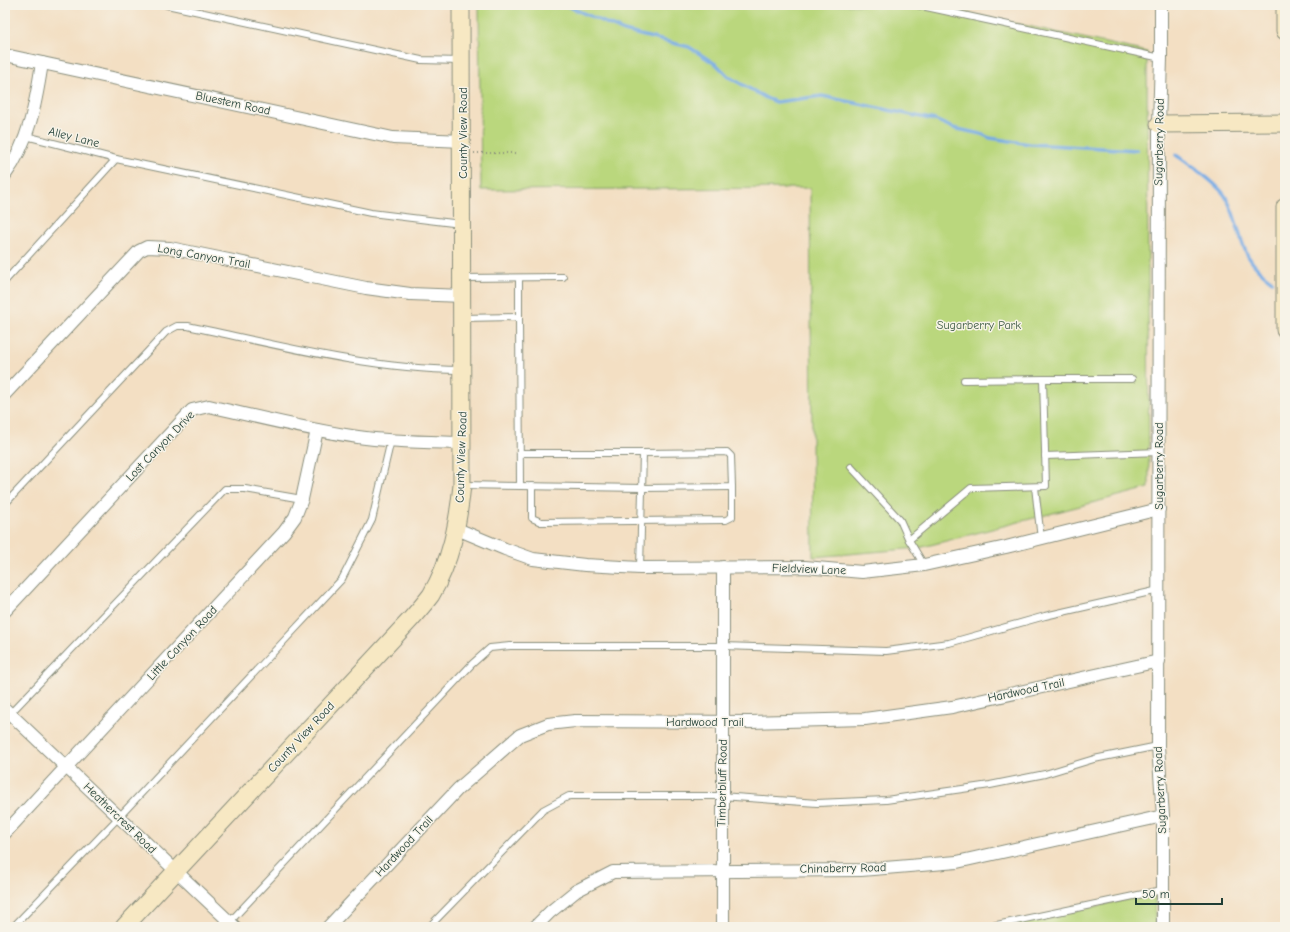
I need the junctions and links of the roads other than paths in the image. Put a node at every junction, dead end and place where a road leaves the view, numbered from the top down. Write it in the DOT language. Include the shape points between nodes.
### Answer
graph roads {
  1 [pos="167,5"];
  2 [pos="462,5"];
  3 [pos="916,5"];
  4 [pos="1161,5"];
  5 [pos="1285,5"];
  6 [pos="1285,31"];
  7 [pos="5,55"];
  8 [pos="1161,58"];
  9 [pos="462,61"];
  10 [pos="42,63"];
  11 [pos="1159,124"];
  12 [pos="1285,124"];
  13 [pos="26,136"];
  14 [pos="467,148"];
  15 [pos="116,159"];
  16 [pos="5,175"];
  17 [pos="1285,207"];
  18 [pos="463,224"];
  19 [pos="563,277"];
  20 [pos="463,278"];
  21 [pos="519,278"];
  22 [pos="5,281"];
  23 [pos="463,296"];
  24 [pos="519,317"];
  25 [pos="462,318"];
  26 [pos="1285,330"];
  27 [pos="462,370"];
  28 [pos="1043,379"];
  29 [pos="1132,379"];
  30 [pos="964,380"];
  31 [pos="5,394"];
  32 [pos="317,430"];
  33 [pos="390,440"];
  34 [pos="462,443"];
  35 [pos="1160,452"];
  36 [pos="520,453"];
  37 [pos="643,453"];
  38 [pos="1045,456"];
  39 [pos="851,467"];
  40 [pos="462,485"];
  41 [pos="520,486"];
  42 [pos="532,486"];
  43 [pos="732,487"];
  44 [pos="1035,487"];
  45 [pos="642,488"];
  46 [pos="302,499"];
  47 [pos="5,504"];
  48 [pos="1160,509"];
  49 [pos="642,522"];
  50 [pos="457,529"];
  51 [pos="1041,539"];
  52 [pos="909,540"];
  53 [pos="924,565"];
  54 [pos="722,567"];
  55 [pos="640,568"];
  56 [pos="1159,590"];
  57 [pos="5,611"];
  58 [pos="723,646"];
  59 [pos="1159,661"];
  60 [pos="7,714"];
  61 [pos="723,722"];
  62 [pos="1158,746"];
  63 [pos="66,766"];
  64 [pos="721,796"];
  65 [pos="1163,816"];
  66 [pos="119,817"];
  67 [pos="5,833"];
  68 [pos="722,870"];
  69 [pos="176,871"];
  70 [pos="1162,890"];
  71 [pos="230,925"];
  72 [pos="13,927"];
  73 [pos="124,927"];
  74 [pos="328,927"];
  75 [pos="429,927"];
  76 [pos="536,927"];
  77 [pos="723,927"];
  78 [pos="987,927"];
  79 [pos="1163,927"];
  1 -- 9 [label="lane" via="421,60"];
  2 -- 9 [label="street, County View Road"];
  3 -- 8 [label="lane"];
  4 -- 8 [label="street, Sugarberry Road"];
  5 -- 6 [label="street"];
  7 -- 10 [label="street, Bluestem Road"];
  8 -- 11 [label="street, Sugarberry Road"];
  9 -- 14 [label="street, County View Road"];
  10 -- 13 [label="street" via="38,91"];
  10 -- 14 [label="street, Bluestem Road" via="393,138"];
  11 -- 12 [label="street"];
  11 -- 35 [label="street, Sugarberry Road"];
  13 -- 15 [label="lane, Alley Lane"];
  13 -- 16 [label="street" via="19,155"];
  14 -- 18 [label="street, County View Road"];
  15 -- 18 [label="lane, Alley Lane" via="371,213"];
  15 -- 22 [label="lane"];
  17 -- 26 [label="street"];
  18 -- 20 [label="street, County View Road"];
  19 -- 21 [label="lane"];
  20 -- 21 [label="lane"];
  20 -- 23 [label="street, County View Road"];
  21 -- 24 [label="lane"];
  23 -- 25 [label="street, County View Road"];
  23 -- 31 [label="street, Long Canyon Trail" via="389,292 170,248 147,247 139,251"];
  24 -- 25 [label="lane"];
  24 -- 36 [label="lane"];
  25 -- 27 [label="street, County View Road"];
  27 -- 34 [label="street, County View Road"];
  27 -- 47 [label="lane" via="371,364 188,326 177,326 166,332"];
  28 -- 29 [label="lane"];
  28 -- 30 [label="lane"];
  28 -- 38 [label="lane"];
  32 -- 33 [label="street, Lost Canyon Drive"];
  32 -- 46 [label="street, Little Canyon Road"];
  32 -- 57 [label="street, Lost Canyon Drive" via="209,406 192,410"];
  33 -- 34 [label="street, Lost Canyon Drive"];
  33 -- 66 [label="lane" via="372,520 342,578"];
  34 -- 40 [label="street, County View Road"];
  35 -- 38 [label="lane"];
  35 -- 48 [label="street, Sugarberry Road"];
  36 -- 37 [label="lane"];
  36 -- 41 [label="lane"];
  37 -- 43 [label="lane" via="727,452 731,456"];
  37 -- 45 [label="lane"];
  38 -- 44 [label="lane" via="1046,486"];
  39 -- 52 [label="lane" via="900,520"];
  40 -- 41 [label="lane"];
  40 -- 50 [label="street, County View Road"];
  41 -- 42 [label="lane"];
  42 -- 45 [label="lane"];
  42 -- 49 [label="lane" via="532,518 541,522"];
  43 -- 45 [label="lane"];
  43 -- 49 [label="lane" via="732,517 726,520"];
  44 -- 51 [label="lane"];
  44 -- 52 [label="lane" via="971,488"];
  45 -- 49 [label="lane"];
  46 -- 60 [label="lane" via="245,489 225,489"];
  46 -- 63 [label="street, Little Canyon Road" via="295,517 274,543"];
  48 -- 51 [label="street, Fieldview Lane"];
  48 -- 56 [label="street, Sugarberry Road"];
  49 -- 55 [label="lane"];
  50 -- 55 [label="street, Fieldview Lane" via="533,559"];
  50 -- 69 [label="street, County View Road" via="448,558 431,595"];
  51 -- 53 [label="street, Fieldview Lane"];
  52 -- 53 [label="lane"];
  53 -- 54 [label="street, Fieldview Lane" via="862,572 805,567"];
  54 -- 55 [label="street, Fieldview Lane"];
  54 -- 58 [label="street, Timberbluff Road"];
  56 -- 58 [label="lane" via="1045,616 949,642 902,649 886,651"];
  56 -- 59 [label="street, Sugarberry Road"];
  58 -- 61 [label="street, Timberbluff Road"];
  58 -- 71 [label="lane" via="490,648 472,664"];
  59 -- 61 [label="street, Hardwood Trail" via="952,706 865,719"];
  59 -- 62 [label="street, Sugarberry Road"];
  60 -- 63 [label="street, Heathercrest Road"];
  61 -- 64 [label="street, Timberbluff Road"];
  61 -- 74 [label="street, Hardwood Trail" via="575,721 548,724 520,735 458,789"];
  62 -- 64 [label="lane" via="1094,759 1045,774 901,798 817,803"];
  62 -- 65 [label="street, Sugarberry Road"];
  63 -- 66 [label="street, Heathercrest Road"];
  63 -- 67 [label="street, Little Canyon Road"];
  64 -- 68 [label="street, Timberbluff Road"];
  64 -- 75 [label="lane" via="569,796 543,810"];
  65 -- 68 [label="street, Chinaberry Road" via="957,862 861,870"];
  65 -- 70 [label="street, Sugarberry Road"];
  66 -- 69 [label="street, Heathercrest Road"];
  66 -- 72 [label="lane"];
  68 -- 76 [label="street, Chinaberry Road" via="613,872 576,891"];
  68 -- 77 [label="street, Timberbluff Road"];
  69 -- 71 [label="street, Heathercrest Road"];
  69 -- 73 [label="street, County View Road"];
  70 -- 78 [label="lane"];
  70 -- 79 [label="street, Sugarberry Road"];
}
